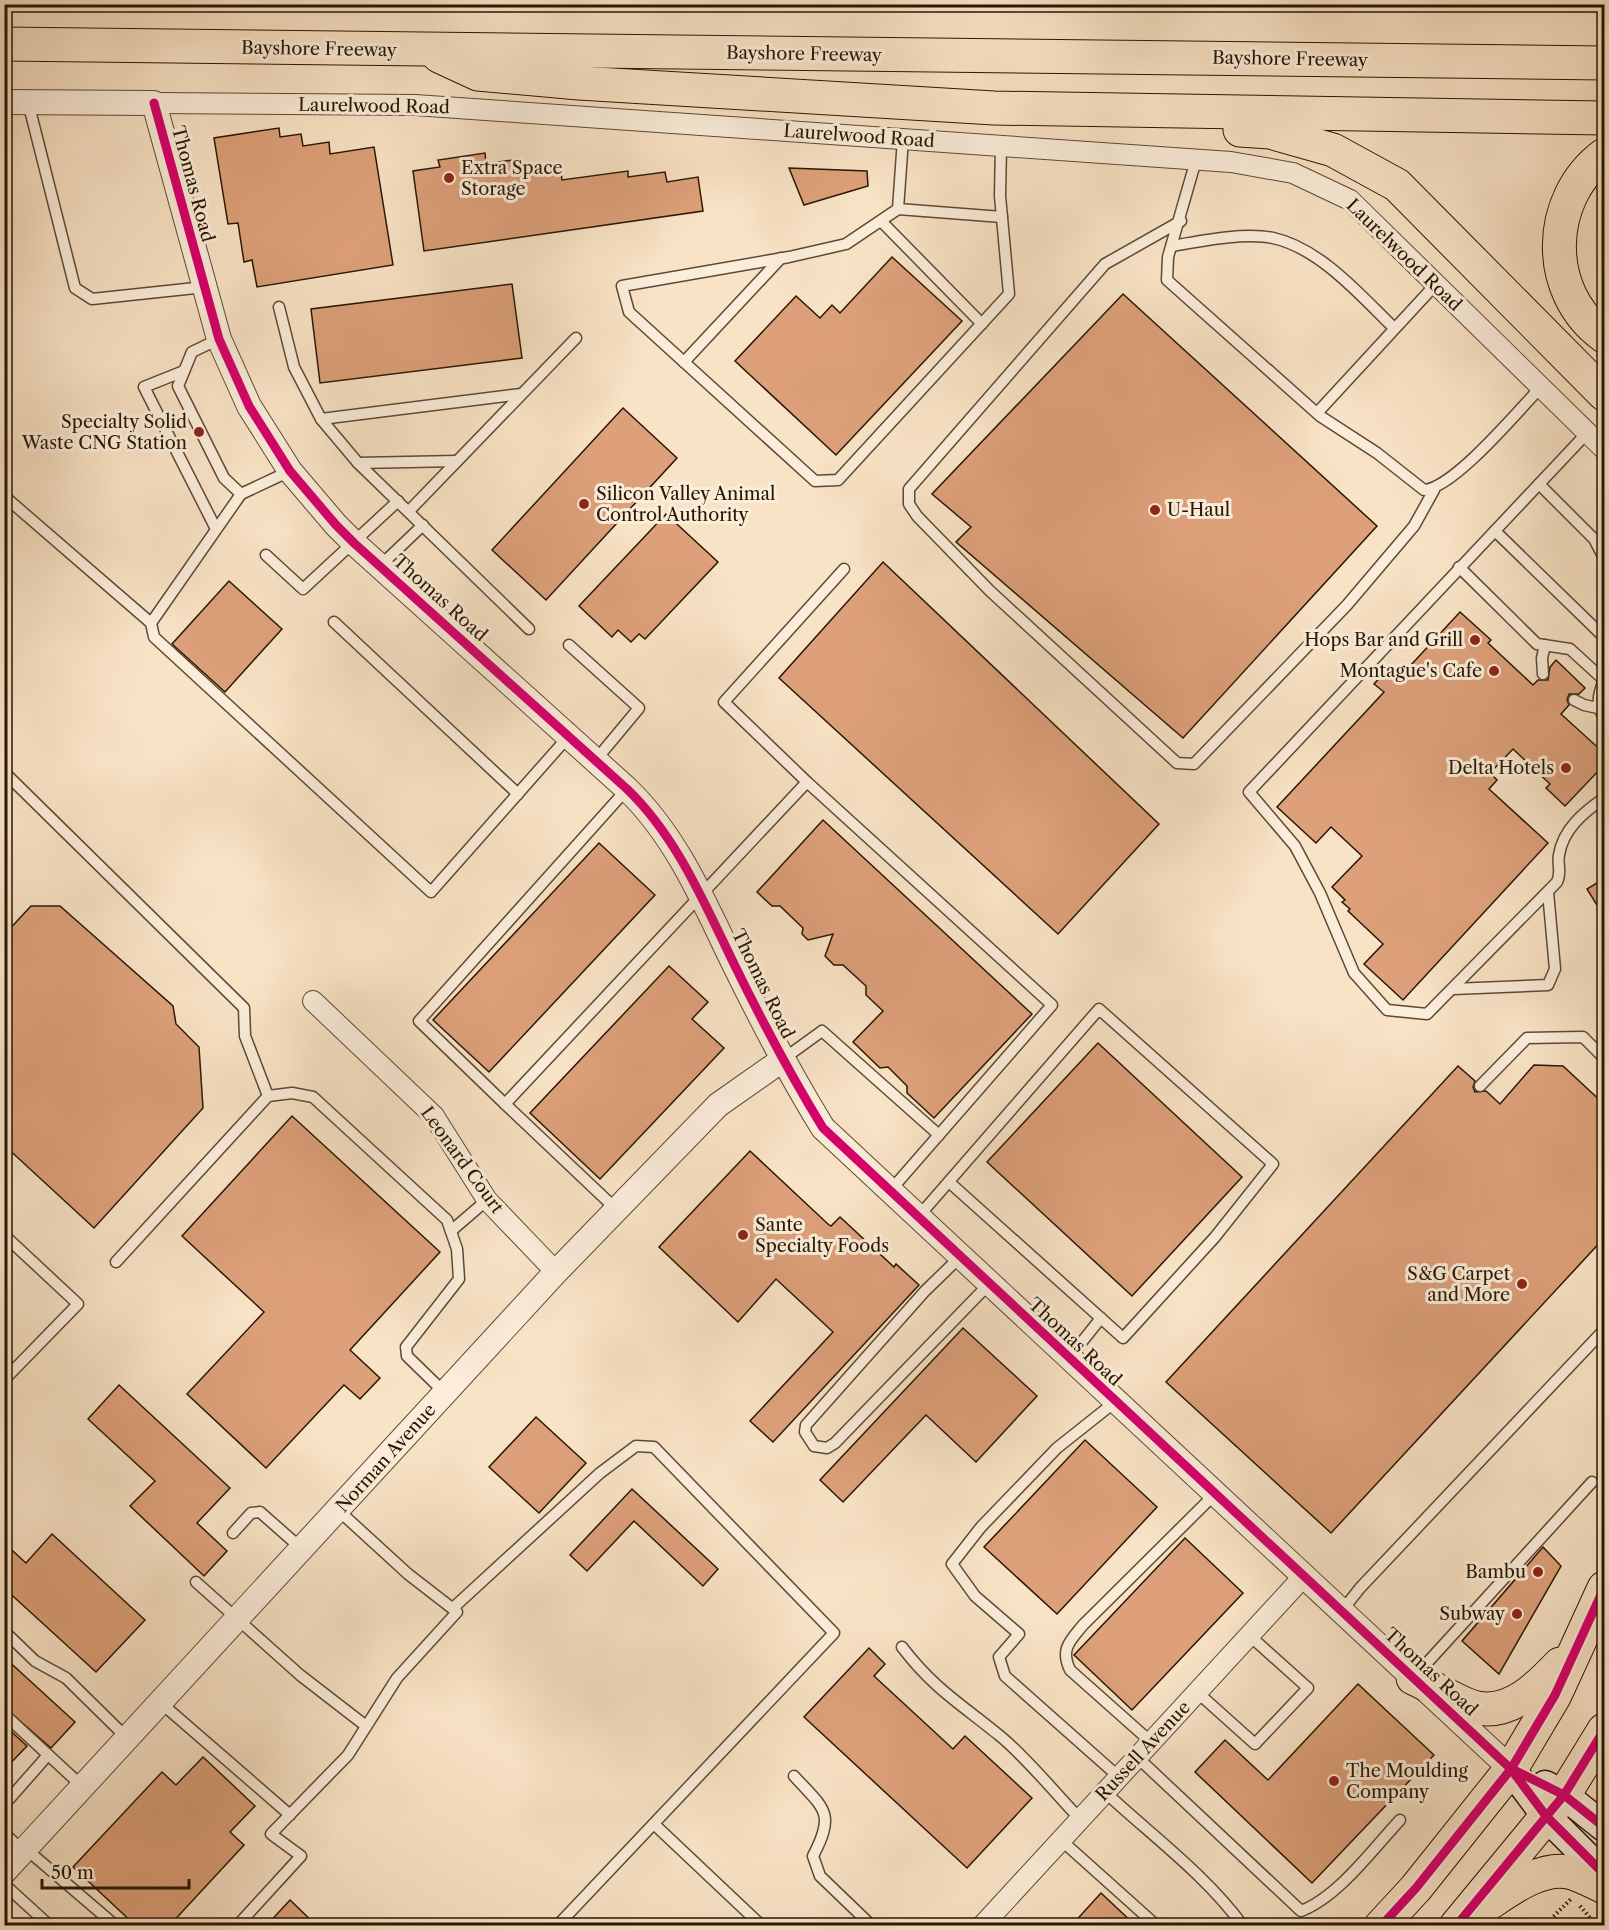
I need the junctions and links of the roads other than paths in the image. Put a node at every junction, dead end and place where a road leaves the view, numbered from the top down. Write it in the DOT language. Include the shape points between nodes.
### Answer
graph roads {
  1 [pos="4,44"];
  2 [pos="427,50"];
  3 [pos="1605,63"];
  4 [pos="4,102"];
  5 [pos="28,102"];
  6 [pos="154,103"];
  7 [pos="994,108"];
  8 [pos="1605,118"];
  9 [pos="903,139"];
  10 [pos="1001,146"];
  11 [pos="1605,155"];
  12 [pos="1196,160"];
  13 [pos="898,209"];
  14 [pos="1002,217"];
  15 [pos="881,221"];
  16 [pos="1181,221"];
  17 [pos="1172,246"];
  18 [pos="781,258"];
  19 [pos="1436,284"];
  20 [pos="205,287"];
  21 [pos="279,307"];
  22 [pos="982,324"];
  23 [pos="1394,328"];
  24 [pos="1605,336"];
  25 [pos="576,338"];
  26 [pos="219,339"];
  27 [pos="684,362"];
  28 [pos="184,371"];
  29 [pos="1541,387"];
  30 [pos="521,394"];
  31 [pos="1605,394"];
  32 [pos="1317,413"];
  33 [pos="321,419"];
  34 [pos="1587,432"];
  35 [pos="1605,449"];
  36 [pos="457,461"];
  37 [pos="358,463"];
  38 [pos="291,471"];
  39 [pos="1539,484"];
  40 [pos="1434,490"];
  41 [pos="241,494"];
  42 [pos="4,496"];
  43 [pos="398,501"];
  44 [pos="409,511"];
  45 [pos="423,525"];
  46 [pos="216,529"];
  47 [pos="1494,531"];
  48 [pos="354,543"];
  49 [pos="266,555"];
  50 [pos="1605,558"];
  51 [pos="380,566"];
  52 [pos="1459,567"];
  53 [pos="844,569"];
  54 [pos="151,622"];
  55 [pos="334,622"];
  56 [pos="529,629"];
  57 [pos="1605,637"];
  58 [pos="569,645"];
  59 [pos="1545,645"];
  60 [pos="1543,674"];
  61 [pos="1604,680"];
  62 [pos="1574,700"];
  63 [pos="1598,708"];
  64 [pos="1605,718"];
  65 [pos="568,737"];
  66 [pos="595,761"];
  67 [pos="4,772"];
  68 [pos="807,782"];
  69 [pos="627,789"];
  70 [pos="518,794"];
  71 [pos="1605,798"];
  72 [pos="1548,892"];
  73 [pos="701,896"];
  74 [pos="1453,990"];
  75 [pos="313,1001"];
  76 [pos="1605,1058"];
  77 [pos="782,1060"];
  78 [pos="1480,1086"];
  79 [pos="268,1096"];
  80 [pos="505,1104"];
  81 [pos="939,1135"];
  82 [pos="949,1182"];
  83 [pos="890,1191"];
  84 [pos="487,1200"];
  85 [pos="616,1210"];
  86 [pos="918,1217"];
  87 [pos="451,1231"];
  88 [pos="4,1235"];
  89 [pos="960,1257"];
  90 [pos="116,1262"];
  91 [pos="556,1272"];
  92 [pos="989,1284"];
  93 [pos="1101,1318"];
  94 [pos="1605,1330"];
  95 [pos="1069,1359"];
  96 [pos="4,1380"];
  97 [pos="445,1393"];
  98 [pos="1115,1402"];
  99 [pos="1592,1482"];
  100 [pos="1215,1494"];
  101 [pos="338,1510"];
  102 [pos="233,1533"];
  103 [pos="302,1549"];
  104 [pos="1304,1576"];
  105 [pos="196,1582"];
  106 [pos="1605,1588"];
  107 [pos="453,1608"];
  108 [pos="1341,1612"];
  109 [pos="237,1619"];
  110 [pos="4,1631"];
  111 [pos="1249,1635"];
  112 [pos="902,1647"];
  113 [pos="1576,1648"];
  114 [pos="1413,1678"];
  115 [pos="1197,1692"];
  116 [pos="160,1702"];
  117 [pos="4,1714"];
  118 [pos="366,1726"];
  119 [pos="1605,1730"];
  120 [pos="128,1738"];
  121 [pos="1144,1750"];
  122 [pos="48,1755"];
  123 [pos="1511,1769"];
  124 [pos="794,1776"];
  125 [pos="1119,1777"];
  126 [pos="83,1787"];
  127 [pos="1105,1792"];
  128 [pos="4,1805"];
  129 [pos="1555,1806"];
  130 [pos="290,1815"];
  131 [pos="1080,1819"];
  132 [pos="1400,1820"];
  133 [pos="655,1825"];
  134 [pos="1605,1827"];
  135 [pos="4,1833"];
  136 [pos="1061,1840"];
  137 [pos="25,1850"];
  138 [pos="4,1872"];
  139 [pos="1605,1874"];
  140 [pos="4,1884"];
  141 [pos="1605,1887"];
  142 [pos="1458,1924"];
  143 [pos="50,1926"];
  144 [pos="116,1926"];
  145 [pos="237,1926"];
  146 [pos="557,1926"];
  147 [pos="762,1926"];
  148 [pos="872,1926"];
  149 [pos="982,1926"];
  150 [pos="1157,1926"];
  151 [pos="1243,1926"];
  152 [pos="1381,1926"];
  1 -- 2 [label="highway, Bayshore Freeway"];
  2 -- 3 [label="highway, Bayshore Freeway"];
  2 -- 7 [label="highway" via="478,74"];
  4 -- 5 [label="street, Laurelwood Road"];
  5 -- 6 [label="street, Laurelwood Road"];
  5 -- 20 [label="lane" via="75,288 93,299"];
  6 -- 9 [label="street, Laurelwood Road" via="415,105"];
  6 -- 20 [label="street, Thomas Road"];
  7 -- 8 [label="highway"];
  7 -- 31 [label="highway" via="1038,119 1270,132 1333,150 1397,185"];
  9 -- 10 [label="street, Laurelwood Road"];
  9 -- 13 [label="lane"];
  10 -- 12 [label="street, Laurelwood Road"];
  10 -- 14 [label="lane"];
  11 -- 24 [label="highway" via="1587,168 1573,188 1563,216 1559,255 1565,282 1577,308"];
  12 -- 16 [label="lane"];
  12 -- 19 [label="street, Laurelwood Road" via="1293,172 1350,200"];
  13 -- 14 [label="lane"];
  13 -- 15 [label="lane"];
  14 -- 22 [label="lane" via="1010,294"];
  15 -- 18 [label="lane" via="846,244"];
  15 -- 22 [label="lane"];
  16 -- 17 [label="lane"];
  16 -- 40 [label="lane" via="1105,264 909,489 909,504 917,516 990,591 1177,762 1194,764 1347,605 1414,526"];
  17 -- 23 [label="lane" via="1214,238 1273,238 1320,258"];
  17 -- 32 [label="lane" via="1167,280"];
  18 -- 27 [label="lane"];
  18 -- 27 [label="lane" via="622,286 629,312"];
  19 -- 23 [label="lane"];
  19 -- 29 [label="street, Laurelwood Road"];
  20 -- 26 [label="street, Thomas Road"];
  21 -- 33 [label="lane" via="294,367"];
  22 -- 27 [label="lane" via="838,480 815,481"];
  23 -- 32 [label="lane"];
  25 -- 30 [label="lane"];
  26 -- 28 [label="lane" via="192,352"];
  26 -- 38 [label="street, Thomas Road" via="249,406"];
  28 -- 41 [label="lane" via="178,386 224,478"];
  28 -- 46 [label="lane" via="144,387"];
  29 -- 34 [label="street, Laurelwood Road"];
  29 -- 40 [label="lane" via="1467,464"];
  30 -- 33 [label="lane"];
  30 -- 36 [label="lane"];
  32 -- 40 [label="lane" via="1424,490"];
  33 -- 37 [label="lane"];
  34 -- 35 [label="street, Laurelwood Road"];
  34 -- 39 [label="lane"];
  36 -- 37 [label="lane"];
  36 -- 44 [label="lane"];
  37 -- 43 [label="lane"];
  38 -- 41 [label="lane"];
  38 -- 48 [label="street, Thomas Road"];
  39 -- 47 [label="lane"];
  39 -- 50 [label="lane" via="1593,539"];
  41 -- 46 [label="lane"];
  42 -- 54 [label="lane"];
  43 -- 44 [label="lane"];
  43 -- 48 [label="lane"];
  44 -- 45 [label="lane"];
  45 -- 51 [label="lane"];
  45 -- 56 [label="lane"];
  46 -- 54 [label="lane"];
  47 -- 52 [label="lane"];
  47 -- 57 [label="lane"];
  48 -- 49 [label="lane" via="303,589"];
  48 -- 51 [label="street, Thomas Road"];
  51 -- 65 [label="street, Thomas Road"];
  52 -- 59 [label="lane" via="1537,644"];
  52 -- 74 [label="lane" via="1249,792 1295,846 1354,973 1387,1010 1427,1014"];
  53 -- 68 [label="lane" via="724,702"];
  54 -- 70 [label="lane" via="154,636 431,892"];
  55 -- 70 [label="lane"];
  58 -- 66 [label="lane" via="639,708"];
  59 -- 60 [label="lane"];
  59 -- 61 [label="lane" via="1570,649"];
  61 -- 63 [label="lane"];
  62 -- 63 [label="lane"];
  63 -- 64 [label="lane"];
  65 -- 66 [label="street, Thomas Road"];
  65 -- 70 [label="lane"];
  66 -- 69 [label="street, Thomas Road"];
  67 -- 79 [label="lane" via="244,1008 245,1036"];
  68 -- 73 [label="lane"];
  68 -- 81 [label="lane" via="1052,1005"];
  69 -- 73 [label="street, Thomas Road" via="669,837"];
  69 -- 80 [label="lane" via="419,1021"];
  71 -- 72 [label="lane" via="1588,809 1565,834 1558,856 1560,874"];
  72 -- 74 [label="lane"];
  72 -- 74 [label="lane" via="1555,969 1548,985"];
  73 -- 77 [label="street, Thomas Road"];
  73 -- 80 [label="lane"];
  75 -- 84 [label="street, Leonard Court" via="434,1116"];
  76 -- 78 [label="lane" via="1583,1037 1527,1038"];
  77 -- 81 [label="lane" via="822,1031"];
  77 -- 83 [label="street, Thomas Road" via="823,1128"];
  77 -- 85 [label="street, Norman Avenue" via="718,1105"];
  79 -- 87 [label="lane" via="313,1096 447,1220"];
  79 -- 90 [label="lane"];
  80 -- 85 [label="lane"];
  81 -- 83 [label="lane"];
  82 -- 86 [label="lane"];
  82 -- 93 [label="lane"];
  82 -- 93 [label="lane" via="1099,1009 1273,1164 1215,1237 1123,1338"];
  83 -- 86 [label="street, Thomas Road"];
  84 -- 87 [label="lane"];
  84 -- 91 [label="street, Leonard Court"];
  85 -- 91 [label="street, Norman Avenue"];
  86 -- 89 [label="street, Thomas Road"];
  87 -- 97 [label="lane" via="459,1279 406,1347 407,1356"];
  88 -- 96 [label="lane" via="78,1304"];
  89 -- 92 [label="street, Thomas Road"];
  89 -- 92 [label="lane" via="806,1425 805,1432 814,1446 827,1448 835,1443"];
  91 -- 97 [label="street, Norman Avenue"];
  92 -- 95 [label="street, Thomas Road"];
  93 -- 95 [label="lane"];
  94 -- 108 [label="lane"];
  95 -- 98 [label="street, Thomas Road"];
  97 -- 101 [label="street, Norman Avenue"];
  98 -- 100 [label="street, Thomas Road"];
  98 -- 125 [label="lane" via="1057,1448 981,1527 952,1564 975,1596 1019,1634 999,1657 1005,1676"];
  99 -- 114 [label="lane"];
  100 -- 104 [label="street, Thomas Road"];
  100 -- 121 [label="lane" via="1083,1625 1065,1648 1070,1670"];
  101 -- 103 [label="street, Norman Avenue"];
  101 -- 107 [label="lane" via="408,1574"];
  102 -- 103 [label="lane" via="251,1513 260,1512"];
  103 -- 109 [label="street, Norman Avenue"];
  104 -- 108 [label="street, Thomas Road"];
  104 -- 111 [label="street, Russell Avenue"];
  105 -- 109 [label="lane"];
  106 -- 113 [label="highway"];
  107 -- 118 [label="lane" via="457,1612 397,1678"];
  107 -- 133 [label="lane" via="600,1473 636,1446 654,1447 834,1633"];
  108 -- 114 [label="street, Thomas Road"];
  109 -- 116 [label="street, Norman Avenue"];
  109 -- 118 [label="lane"];
  110 -- 120 [label="lane" via="35,1661 66,1678"];
  111 -- 115 [label="street, Russell Avenue"];
  111 -- 115 [label="lane" via="1308,1688 1256,1744"];
  112 -- 131 [label="lane" via="923,1674 1002,1737"];
  113 -- 114 [label="highway" via="1533,1692 1504,1706 1477,1708"];
  113 -- 123 [label="highway" via="1555,1695"];
  114 -- 123 [label="street, Thomas Road"];
  115 -- 121 [label="street, Russell Avenue"];
  116 -- 120 [label="street, Norman Avenue"];
  116 -- 130 [label="lane"];
  117 -- 122 [label="lane"];
  118 -- 130 [label="lane" via="348,1755"];
  119 -- 129 [label="highway"];
  120 -- 126 [label="street, Norman Avenue"];
  121 -- 125 [label="street, Russell Avenue"];
  121 -- 132 [label="lane" via="1301,1911 1313,1906 1346,1878"];
  122 -- 126 [label="lane"];
  122 -- 128 [label="lane"];
  123 -- 129 [label="main road"];
  123 -- 152 [label="highway"];
  124 -- 148 [label="lane" via="825,1810 826,1832 813,1856 820,1876"];
  125 -- 127 [label="street, Russell Avenue"];
  126 -- 137 [label="street, Norman Avenue"];
  127 -- 131 [label="street, Russell Avenue"];
  127 -- 151 [label="lane" via="1232,1910"];
  129 -- 134 [label="main road"];
  129 -- 139 [label="main road"];
  129 -- 142 [label="highway"];
  130 -- 145 [label="lane" via="271,1834 301,1856"];
  131 -- 136 [label="street, Russell Avenue"];
  133 -- 146 [label="lane"];
  133 -- 147 [label="lane"];
  135 -- 137 [label="lane"];
  136 -- 149 [label="street, Russell Avenue"];
  136 -- 150 [label="lane"];
  137 -- 138 [label="street, Norman Avenue"];
  137 -- 144 [label="lane"];
  140 -- 143 [label="lane"];
  141 -- 142 [label="highway" via="1570,1872 1540,1876 1523,1882"];
}
